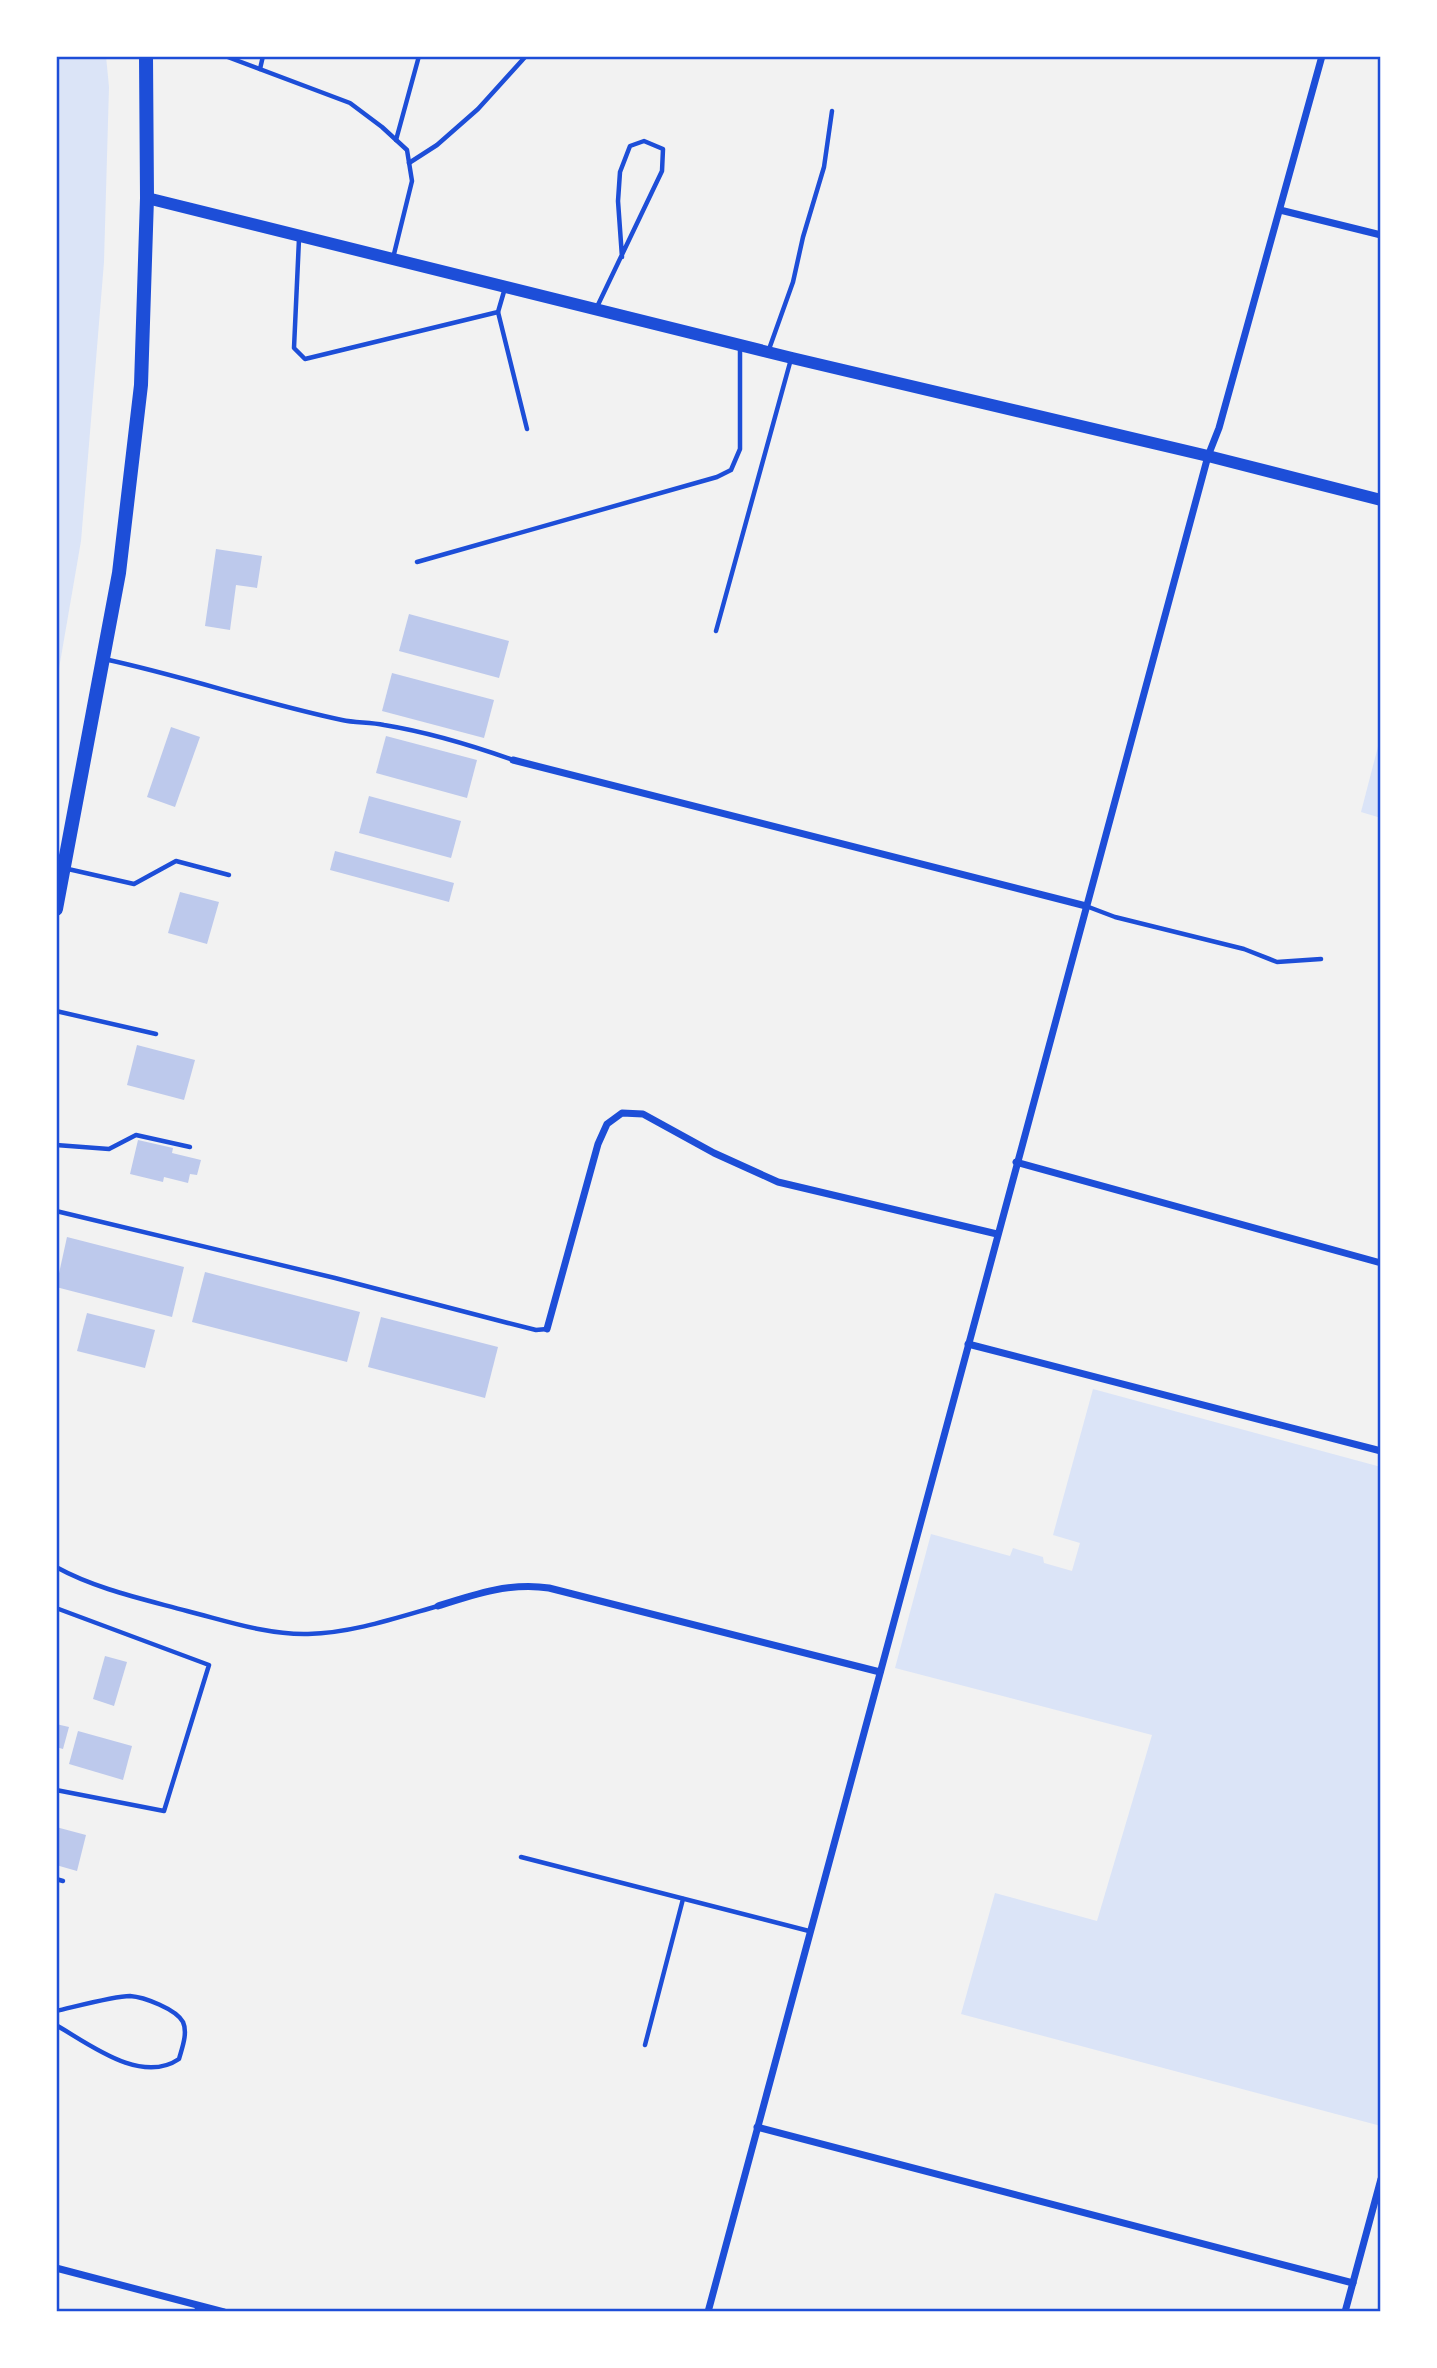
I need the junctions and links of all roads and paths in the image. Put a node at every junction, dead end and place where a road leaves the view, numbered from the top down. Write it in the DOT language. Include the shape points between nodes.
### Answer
graph roads {
  1 [pos="146,56"];
  2 [pos="225,56"];
  3 [pos="263,56"];
  4 [pos="419,56"];
  5 [pos="526,56"];
  6 [pos="1322,56"];
  7 [pos="260,69"];
  8 [pos="832,111"];
  9 [pos="396,140"];
  10 [pos="409,163"];
  11 [pos="147,198"];
  12 [pos="1280,211"];
  13 [pos="1381,235"];
  14 [pos="299,236"];
  15 [pos="622,257"];
  16 [pos="393,259"];
  17 [pos="506,287"];
  18 [pos="596,310"];
  19 [pos="498,312"];
  20 [pos="740,345"];
  21 [pos="768,352"];
  22 [pos="792,358"];
  23 [pos="527,429"];
  24 [pos="1208,456"];
  25 [pos="1381,500"];
  26 [pos="417,562"];
  27 [pos="716,631"];
  28 [pos="103,659"];
  29 [pos="513,760"];
  30 [pos="64,868"];
  31 [pos="229,875"];
  32 [pos="1086,906"];
  33 [pos="56,909"];
  34 [pos="1321,959"];
  35 [pos="56,1011"];
  36 [pos="156,1034"];
  37 [pos="56,1145"];
  38 [pos="190,1147"];
  39 [pos="1016,1162"];
  40 [pos="56,1211"];
  41 [pos="997,1234"];
  42 [pos="1381,1263"];
  43 [pos="547,1329"];
  44 [pos="968,1344"];
  45 [pos="1381,1451"];
  46 [pos="56,1567"];
  47 [pos="438,1606"];
  48 [pos="56,1608"];
  49 [pos="880,1672"];
  50 [pos="56,1790"];
  51 [pos="521,1857"];
  52 [pos="56,1879"];
  53 [pos="63,1881"];
  54 [pos="683,1899"];
  55 [pos="809,1931"];
  56 [pos="56,2011"];
  57 [pos="56,2025"];
  58 [pos="645,2045"];
  59 [pos="757,2127"];
  60 [pos="1381,2179"];
  61 [pos="56,2268"];
  62 [pos="1353,2283"];
  63 [pos="197,2309"];
  64 [pos="224,2312"];
  65 [pos="708,2312"];
  66 [pos="1345,2312"];
  1 -- 11 [label="main road"];
  2 -- 7 [label="lane"];
  3 -- 7 [label="lane"];
  4 -- 9 [label="lane"];
  5 -- 10 [label="lane" via="478,109"];
  6 -- 12 [label="street"];
  7 -- 9 [label="lane" via="350,103"];
  8 -- 21 [label="lane" via="824,167 793,282"];
  9 -- 10 [label="lane" via="407,150"];
  10 -- 16 [label="lane" via="412,181"];
  11 -- 14 [label="street"];
  11 -- 28 [label="main road" via="141,386 119,573"];
  12 -- 13 [label="street"];
  12 -- 24 [label="street"];
  14 -- 16 [label="street"];
  14 -- 19 [label="lane" via="293,348 305,359"];
  15 -- 15 [label="lane" via="662,170 663,149 644,141 630,146 620,172"];
  15 -- 18 [label="lane"];
  16 -- 17 [label="street"];
  17 -- 18 [label="street"];
  17 -- 19 [label="lane"];
  18 -- 20 [label="street"];
  19 -- 23 [label="lane"];
  20 -- 21 [label="street"];
  20 -- 26 [label="lane" via="740,449 732,470"];
  21 -- 22 [label="street"];
  22 -- 24 [label="street"];
  22 -- 27 [label="lane"];
  24 -- 25 [label="street"];
  24 -- 32 [label="street"];
  28 -- 29 [label="lane" via="345,721 383,724"];
  28 -- 30 [label="main road"];
  29 -- 32 [label="street"];
  30 -- 31 [label="lane" via="134,884 176,861"];
  30 -- 33 [label="main road"];
  32 -- 34 [label="lane" via="1277,962"];
  32 -- 39 [label="street"];
  35 -- 36 [label="lane"];
  37 -- 38 [label="lane" via="109,1149 136,1135"];
  39 -- 41 [label="street"];
  39 -- 42 [label="street"];
  40 -- 43 [label="lane" via="508,1324"];
  41 -- 43 [label="street" via="778,1182 643,1114 622,1113 607,1124 598,1143"];
  41 -- 44 [label="street"];
  44 -- 45 [label="street"];
  44 -- 49 [label="street"];
  46 -- 47 [label="lane" via="128,1595 282,1633 337,1632"];
  47 -- 49 [label="street" via="504,1588 550,1588"];
  48 -- 50 [label="lane" via="209,1665 164,1811"];
  49 -- 55 [label="street"];
  51 -- 54 [label="lane"];
  52 -- 53 [label="lane"];
  54 -- 55 [label="lane"];
  54 -- 58 [label="lane"];
  55 -- 59 [label="street"];
  56 -- 57 [label="lane" via="130,1996 158,2003 176,2014 185,2034 179,2059 169,2066 150,2068 121,2061"];
  59 -- 62 [label="street"];
  59 -- 65 [label="street"];
  60 -- 62 [label="street"];
  61 -- 63 [label="street"];
  62 -- 66 [label="street"];
  63 -- 64 [label="street"];
}
